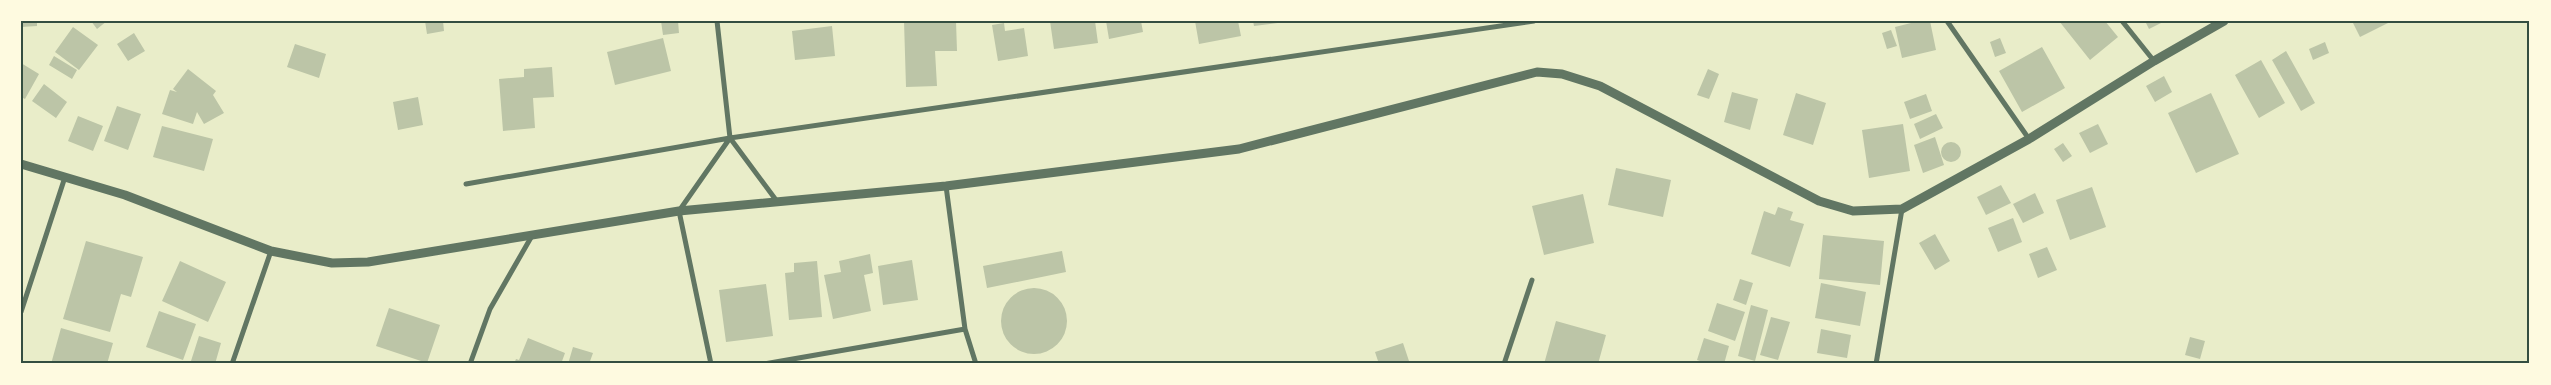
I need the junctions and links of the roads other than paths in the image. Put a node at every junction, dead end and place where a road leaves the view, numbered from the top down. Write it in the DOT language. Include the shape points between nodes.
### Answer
graph roads {
  1 [pos="717,21"];
  2 [pos="1534,21"];
  3 [pos="1947,21"];
  4 [pos="2122,21"];
  5 [pos="2224,21"];
  6 [pos="2154,61"];
  7 [pos="730,138"];
  8 [pos="2029,139"];
  9 [pos="21,164"];
  10 [pos="65,177"];
  11 [pos="466,184"];
  12 [pos="946,186"];
  13 [pos="776,200"];
  14 [pos="1902,209"];
  15 [pos="680,211"];
  16 [pos="533,234"];
  17 [pos="271,251"];
  18 [pos="1532,280"];
  19 [pos="21,312"];
  20 [pos="966,328"];
  21 [pos="232,364"];
  22 [pos="470,364"];
  23 [pos="711,364"];
  24 [pos="764,364"];
  25 [pos="976,364"];
  26 [pos="1504,364"];
  27 [pos="1876,364"];
  1 -- 7 [label="street"];
  2 -- 7 [label="street"];
  3 -- 8 [label="street"];
  4 -- 6 [label="street"];
  5 -- 6 [label="street"];
  6 -- 8 [label="street"];
  7 -- 11 [label="street"];
  7 -- 13 [label="street"];
  7 -- 15 [label="street"];
  8 -- 14 [label="street"];
  9 -- 10 [label="street"];
  10 -- 17 [label="street" via="125,195"];
  10 -- 19 [label="street"];
  12 -- 13 [label="street"];
  12 -- 14 [label="street" via="1239,149 1537,72 1562,74 1600,86 1819,201 1853,211"];
  12 -- 20 [label="street"];
  13 -- 15 [label="street"];
  14 -- 27 [label="street"];
  15 -- 16 [label="street"];
  15 -- 23 [label="street"];
  16 -- 17 [label="street" via="368,262 332,263"];
  16 -- 22 [label="street" via="490,309"];
  17 -- 21 [label="street"];
  18 -- 26 [label="street"];
  20 -- 24 [label="street"];
  20 -- 25 [label="street"];
}
